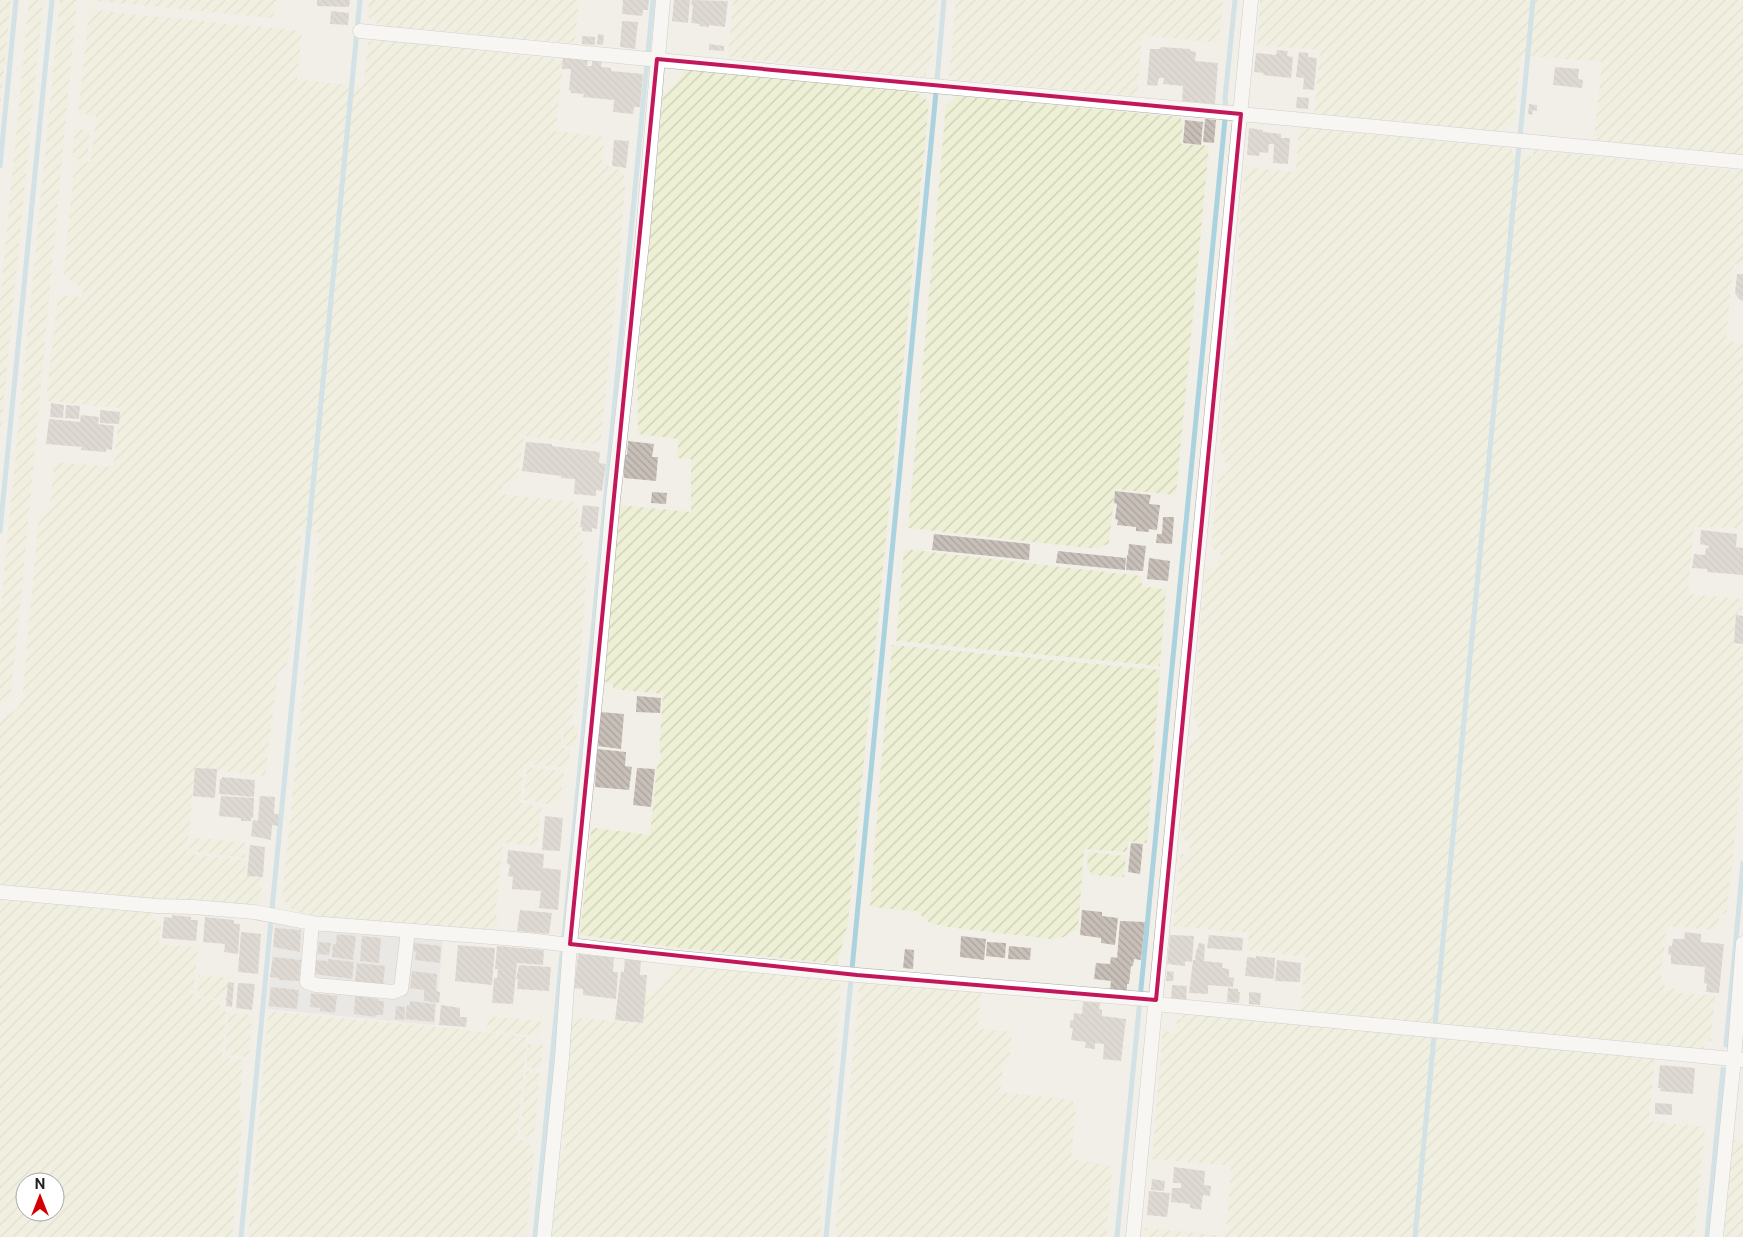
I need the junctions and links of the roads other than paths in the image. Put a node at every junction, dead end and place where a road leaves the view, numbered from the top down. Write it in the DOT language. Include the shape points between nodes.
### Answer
graph roads {
  1 [pos="663,0"];
  2 [pos="1251,0"];
  3 [pos="360,31"];
  4 [pos="651,58"];
  5 [pos="1241,114"];
  6 [pos="1743,162"];
  7 [pos="0,892"];
  8 [pos="312,923"];
  9 [pos="408,931"];
  10 [pos="1743,943"];
  11 [pos="570,944"];
  12 [pos="1148,1000"];
  13 [pos="1739,1060"];
  14 [pos="544,1237"];
  15 [pos="1133,1237"];
  16 [pos="1716,1237"];
  1 -- 4 [label="street"];
  2 -- 5 [label="street"];
  3 -- 4 [label="street"];
  4 -- 5 [label="street"];
  4 -- 11 [label="street" via="642,243 613,500"];
  5 -- 6 [label="street"];
  5 -- 12 [label="street"];
  7 -- 8 [label="street" via="254,912"];
  8 -- 9 [label="street"];
  8 -- 9 [label="street" via="307,982 393,992 401,989"];
  9 -- 11 [label="street"];
  10 -- 13 [label="street"];
  11 -- 12 [label="street" via="669,957"];
  11 -- 14 [label="street"];
  12 -- 13 [label="street"];
  12 -- 15 [label="street"];
  13 -- 16 [label="street"];
}
